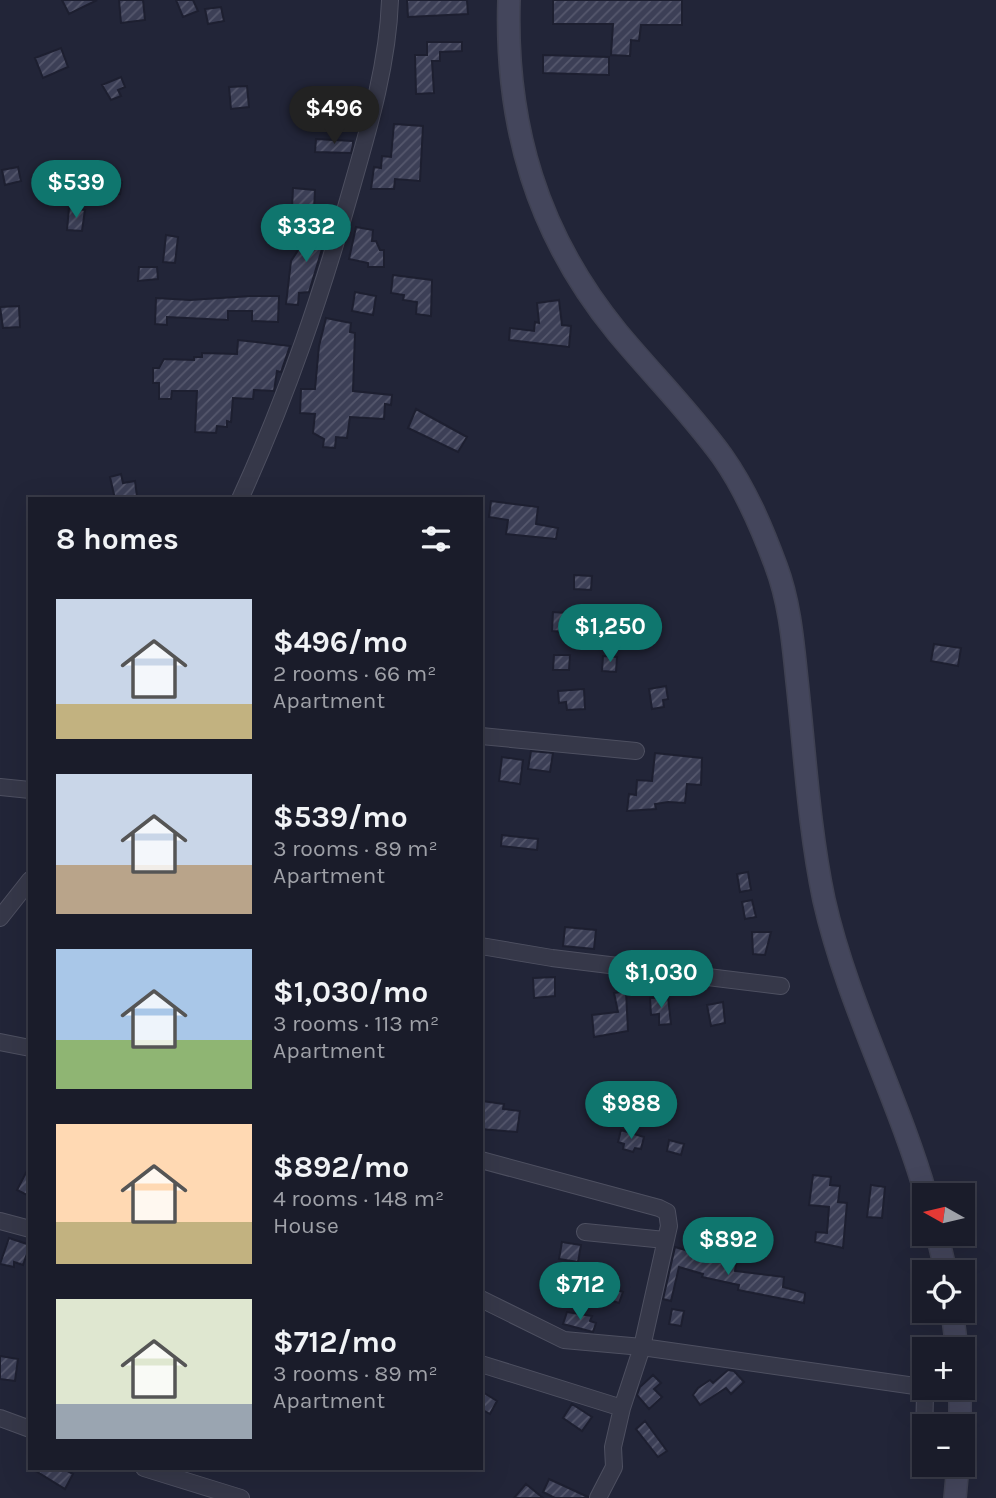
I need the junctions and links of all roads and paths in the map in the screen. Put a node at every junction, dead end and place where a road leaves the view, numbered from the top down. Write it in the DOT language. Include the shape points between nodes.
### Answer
graph roads {
  1 [pos="390,0"];
  2 [pos="509,0"];
  3 [pos="241,497"];
  4 [pos="483,736"];
  5 [pos="636,751"];
  6 [pos="0,787"];
  7 [pos="28,790"];
  8 [pos="28,882"];
  9 [pos="0,918"];
  10 [pos="483,946"];
  11 [pos="780,986"];
  12 [pos="0,1042"];
  13 [pos="28,1048"];
  14 [pos="483,1161"];
  15 [pos="922,1183"];
  16 [pos="0,1221"];
  17 [pos="28,1228"];
  18 [pos="584,1232"];
  19 [pos="665,1240"];
  20 [pos="483,1300"];
  21 [pos="642,1347"];
  22 [pos="483,1365"];
  23 [pos="622,1408"];
  24 [pos="925,1414"];
  25 [pos="0,1418"];
  26 [pos="28,1428"];
  27 [pos="157,1470"];
  28 [pos="183,1474"];
  29 [pos="957,1477"];
  30 [pos="240,1498"];
  31 [pos="598,1498"];
  32 [pos="955,1498"];
  1 -- 3 [label="street" via="381,71 323,289 279,415"];
  2 -- 15 [label="main road" via="511,93 531,179 549,225 615,329 723,457 755,511 778,572 791,629 824,900 839,957"];
  4 -- 5 [label="street"];
  6 -- 7 [label="street"];
  8 -- 9 [label="street"];
  10 -- 11 [label="street"];
  12 -- 13 [label="street"];
  14 -- 19 [label="street" via="659,1208 669,1219"];
  16 -- 17 [label="street"];
  18 -- 19 [label="street"];
  19 -- 21 [label="street"];
  20 -- 21 [label="street" via="564,1340"];
  21 -- 23 [label="street"];
  21 -- 24 [label="street" via="915,1386 925,1394"];
  22 -- 23 [label="street"];
  23 -- 31 [label="street" via="614,1467"];
  25 -- 26 [label="street"];
  27 -- 28 [label="street"];
  28 -- 30 [label="street"];
  29 -- 32 [label="main road"];
}
